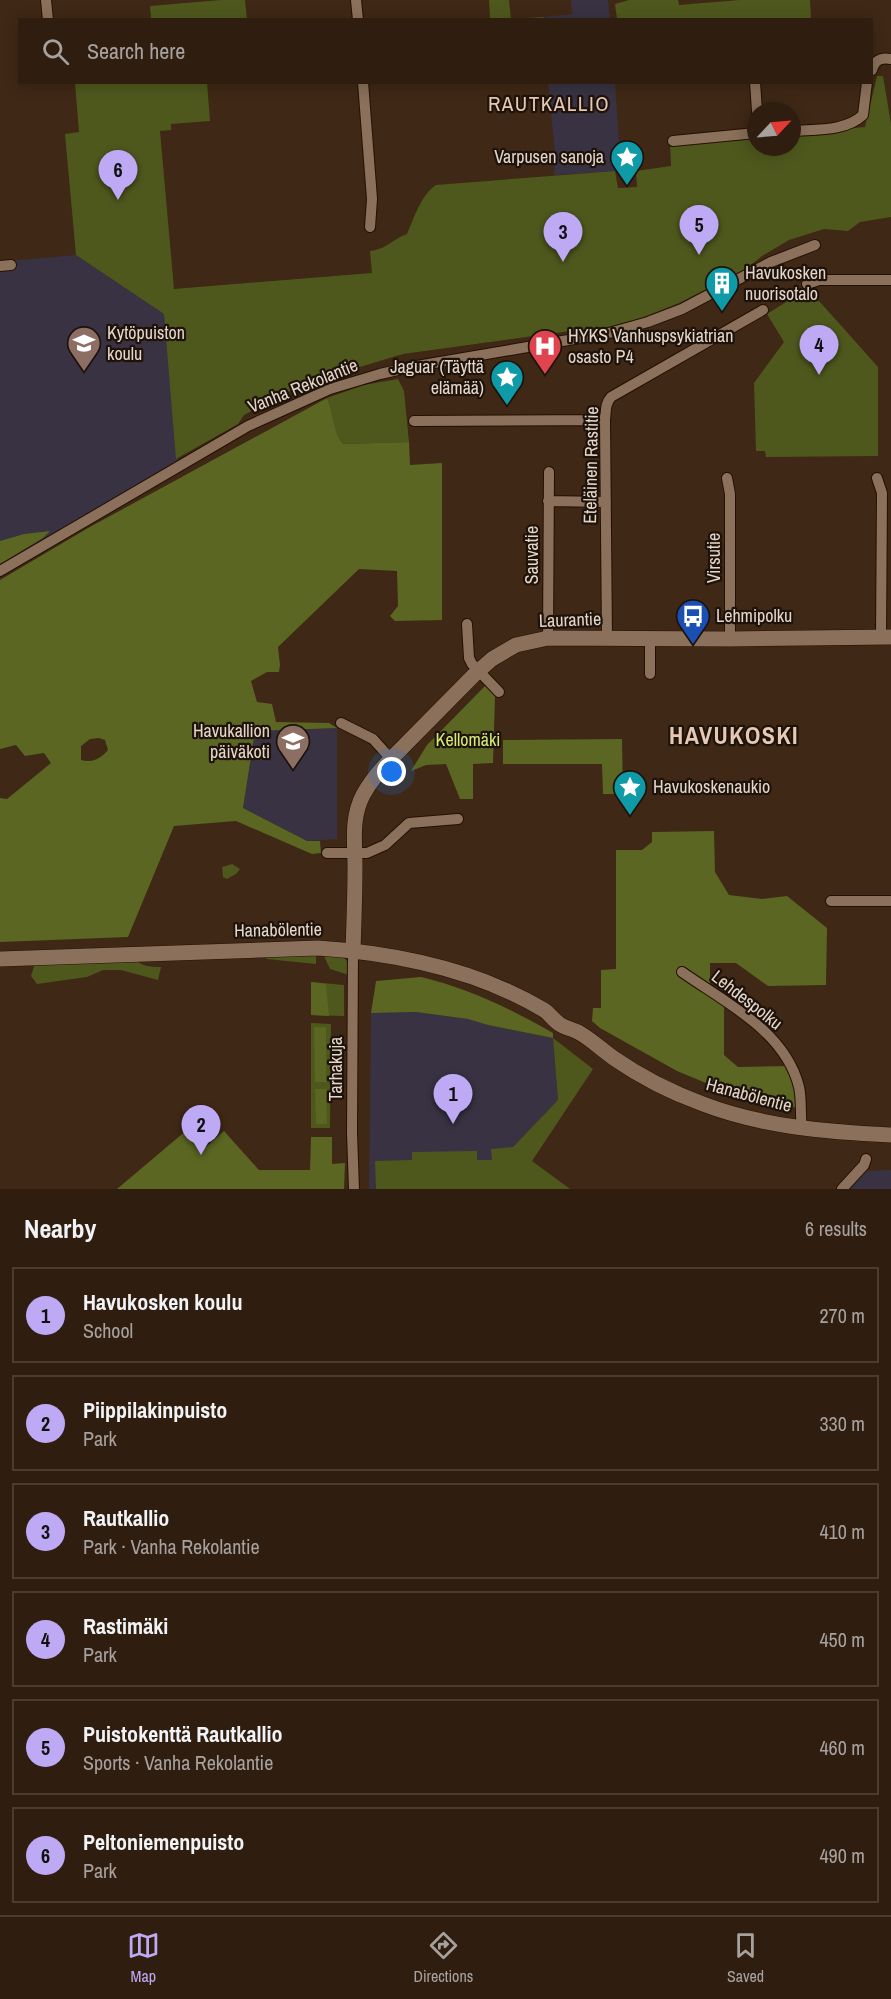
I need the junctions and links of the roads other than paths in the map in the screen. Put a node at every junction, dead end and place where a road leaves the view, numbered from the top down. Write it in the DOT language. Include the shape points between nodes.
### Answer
graph roads {
  1 [pos="46,0"];
  2 [pos="356,0"];
  3 [pos="48,18"];
  4 [pos="357,18"];
  5 [pos="891,59"];
  6 [pos="873,66"];
  7 [pos="363,84"];
  8 [pos="755,84"];
  9 [pos="867,84"];
  10 [pos="756,102"];
  11 [pos="801,129"];
  12 [pos="747,134"];
  13 [pos="673,141"];
  14 [pos="370,227"];
  15 [pos="815,245"];
  16 [pos="891,280"];
  17 [pos="807,284"];
  18 [pos="763,310"];
  19 [pos="606,420"];
  20 [pos="414,421"];
  21 [pos="549,472"];
  22 [pos="727,478"];
  23 [pos="877,478"];
  24 [pos="549,501"];
  25 [pos="606,501"];
  26 [pos="0,571"];
  27 [pos="467,624"];
  28 [pos="886,637"];
  29 [pos="548,638"];
  30 [pos="607,638"];
  31 [pos="650,639"];
  32 [pos="730,639"];
  33 [pos="478,671"];
  34 [pos="650,674"];
  35 [pos="499,692"];
  36 [pos="340,723"];
  37 [pos="391,759"];
  38 [pos="458,819"];
  39 [pos="327,854"];
  40 [pos="355,854"];
  41 [pos="831,901"];
  42 [pos="891,901"];
  43 [pos="353,950"];
  44 [pos="0,958"];
  45 [pos="682,972"];
  46 [pos="802,1129"];
  47 [pos="891,1135"];
  48 [pos="866,1159"];
  49 [pos="354,1189"];
  50 [pos="842,1189"];
  1 -- 3 [label="street"];
  2 -- 4 [label="street"];
  5 -- 6 [label="street" via="878,60"];
  7 -- 14 [label="street" via="372,200"];
  8 -- 10 [label="street"];
  9 -- 11 [label="street" via="863,115 855,122"];
  12 -- 13 [label="street"];
  15 -- 26 [label="street, Vanha Rekolantie" via="648,322 609,333 411,366 330,389 221,441"];
  16 -- 17 [label="street" via="819,280"];
  18 -- 19 [label="street, Eteläinen Rastitie" via="611,397"];
  19 -- 20 [label="street"];
  19 -- 25 [label="street, Eteläinen Rastitie"];
  21 -- 24 [label="street, Sauvatie"];
  22 -- 32 [label="street, Virsutie"];
  23 -- 28 [label="street" via="882,494"];
  24 -- 25 [label="street"];
  24 -- 29 [label="street, Sauvatie"];
  25 -- 30 [label="street, Eteläinen Rastitie"];
  27 -- 33 [label="street" via="469,658"];
  28 -- 32 [label="main road, Laurantie"];
  29 -- 30 [label="main road, Laurantie"];
  29 -- 33 [label="main road, Laurantie" via="516,645"];
  30 -- 31 [label="main road, Laurantie"];
  31 -- 32 [label="main road, Laurantie"];
  31 -- 34 [label="street"];
  33 -- 35 [label="street"];
  33 -- 37 [label="main road, Laurantie"];
  36 -- 37 [label="street" via="373,739"];
  37 -- 40 [label="main road, Laurantie" via="363,795 353,836"];
  38 -- 40 [label="street" via="409,823 379,849"];
  39 -- 40 [label="street"];
  40 -- 43 [label="main road, Laurantie"];
  41 -- 42 [label="street"];
  43 -- 44 [label="main road, Hanabölentie" via="258,949"];
  43 -- 46 [label="main road, Hanabölentie" via="446,969 515,995 673,1092 755,1120"];
  43 -- 49 [label="street, Tarhakuja"];
  45 -- 46 [label="street, Lehdespolku" via="750,1019 778,1045 799,1088"];
  46 -- 47 [label="main road, Hanabölentie"];
  48 -- 50 [label="street"];
}
